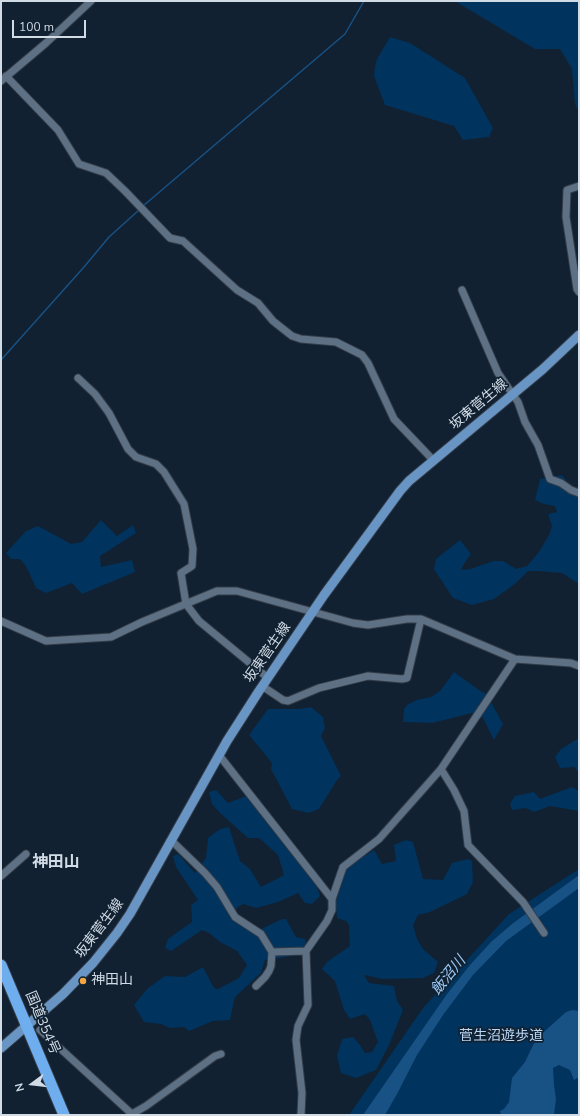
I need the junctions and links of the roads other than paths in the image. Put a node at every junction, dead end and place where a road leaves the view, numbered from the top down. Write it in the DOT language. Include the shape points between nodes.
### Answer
graph roads {
  1 [pos="91,1"];
  2 [pos="4,78"];
  3 [pos="579,186"];
  4 [pos="462,290"];
  5 [pos="579,292"];
  6 [pos="578,339"];
  7 [pos="78,378"];
  8 [pos="513,395"];
  9 [pos="434,461"];
  10 [pos="579,493"];
  11 [pos="186,604"];
  12 [pos="314,612"];
  13 [pos="421,619"];
  14 [pos="1,621"];
  15 [pos="515,659"];
  16 [pos="579,666"];
  17 [pos="265,682"];
  18 [pos="219,755"];
  19 [pos="442,769"];
  20 [pos="170,841"];
  21 [pos="26,854"];
  22 [pos="1,876"];
  23 [pos="332,899"];
  24 [pos="544,932"];
  25 [pos="306,951"];
  26 [pos="272,952"];
  27 [pos="1,965"];
  28 [pos="256,986"];
  29 [pos="27,1026"];
  30 [pos="40,1030"];
  31 [pos="1,1048"];
  32 [pos="221,1054"];
  33 [pos="129,1113"];
  34 [pos="64,1115"];
  35 [pos="301,1115"];
  1 -- 2 [label="street"];
  2 -- 9 [label="street" via="58,130 79,164 106,173 170,238 183,241 237,290 258,303 273,321 292,336 336,342 362,355 394,418"];
  3 -- 5 [label="street" via="567,190 566,217"];
  4 -- 8 [label="street" via="498,373"];
  6 -- 8 [label="main road, 坂東菅生線"];
  7 -- 11 [label="street" via="104,406 128,449 136,457 156,464 184,504 193,549 192,566 181,573"];
  8 -- 9 [label="main road, 坂東菅生線"];
  8 -- 10 [label="street" via="538,445 550,479"];
  9 -- 12 [label="main road, 坂東菅生線" via="400,491"];
  11 -- 12 [label="street" via="217,591 237,591"];
  11 -- 14 [label="street" via="111,637 46,641"];
  11 -- 17 [label="street" via="199,621"];
  12 -- 13 [label="street" via="368,625"];
  12 -- 17 [label="main road, 坂東菅生線"];
  13 -- 15 [label="street"];
  13 -- 17 [label="street" via="406,678 368,676 319,688 288,701 283,700"];
  15 -- 16 [label="street" via="572,663"];
  15 -- 19 [label="street"];
  17 -- 18 [label="main road, 坂東菅生線"];
  18 -- 20 [label="main road, 坂東菅生線"];
  18 -- 23 [label="street"];
  19 -- 23 [label="street" via="379,839 343,867"];
  19 -- 24 [label="street" via="464,811 468,845 523,902"];
  20 -- 26 [label="street" via="205,873 217,887 235,917 261,934"];
  20 -- 29 [label="main road, 坂東菅生線" via="130,914 106,948 68,989"];
  21 -- 22 [label="street"];
  23 -- 25 [label="street" via="332,910 327,921"];
  25 -- 26 [label="street"];
  25 -- 35 [label="street" via="308,1005 298,1026 296,1040 302,1093"];
  26 -- 28 [label="street" via="269,971"];
  27 -- 29 [label="highway, 国道354号"];
  29 -- 31 [label="main road, 坂東菅生線"];
  29 -- 34 [label="highway, 国道354号"];
  30 -- 33 [label="street"];
  32 -- 33 [label="street" via="146,1106"];
}
